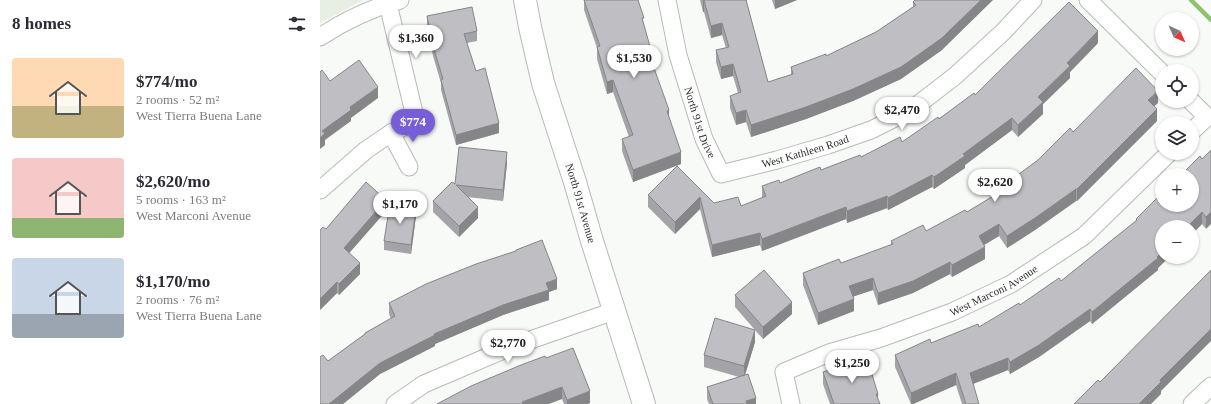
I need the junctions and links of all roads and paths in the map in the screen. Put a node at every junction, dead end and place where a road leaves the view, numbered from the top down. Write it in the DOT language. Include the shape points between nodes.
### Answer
graph roads {
  1 [pos="525,0"];
  2 [pos="667,0"];
  3 [pos="1033,0"];
  4 [pos="1088,0"];
  5 [pos="394,2"];
  6 [pos="320,37"];
  7 [pos="1155,66"];
  8 [pos="1198,108"];
  9 [pos="1199,124"];
  10 [pos="391,133"];
  11 [pos="1162,160"];
  12 [pos="409,167"];
  13 [pos="721,174"];
  14 [pos="320,190"];
  15 [pos="614,311"];
  16 [pos="1211,386"];
  17 [pos="395,404"];
  18 [pos="644,404"];
  19 [pos="791,404"];
  20 [pos="1192,404"];
  1 -- 15 [label="main road, North 91st Avenue" via="543,83"];
  2 -- 13 [label="street, North 91st Drive" via="678,55 704,139"];
  3 -- 13 [label="street, West Kathleen Road" via="955,76 911,110 871,130 828,145"];
  4 -- 7 [label="street"];
  5 -- 6 [label="street" via="339,25"];
  5 -- 10 [label="street" via="416,121"];
  8 -- 9 [label="street" via="1207,117"];
  10 -- 12 [label="street"];
  10 -- 14 [label="street" via="366,150"];
  11 -- 19 [label="street, West Marconi Avenue" via="1084,236 1010,284 952,312 881,338 829,353 784,372"];
  15 -- 17 [label="street" via="506,349 424,384"];
  15 -- 18 [label="main road, North 91st Avenue"];
  16 -- 20 [label="street"];
}
